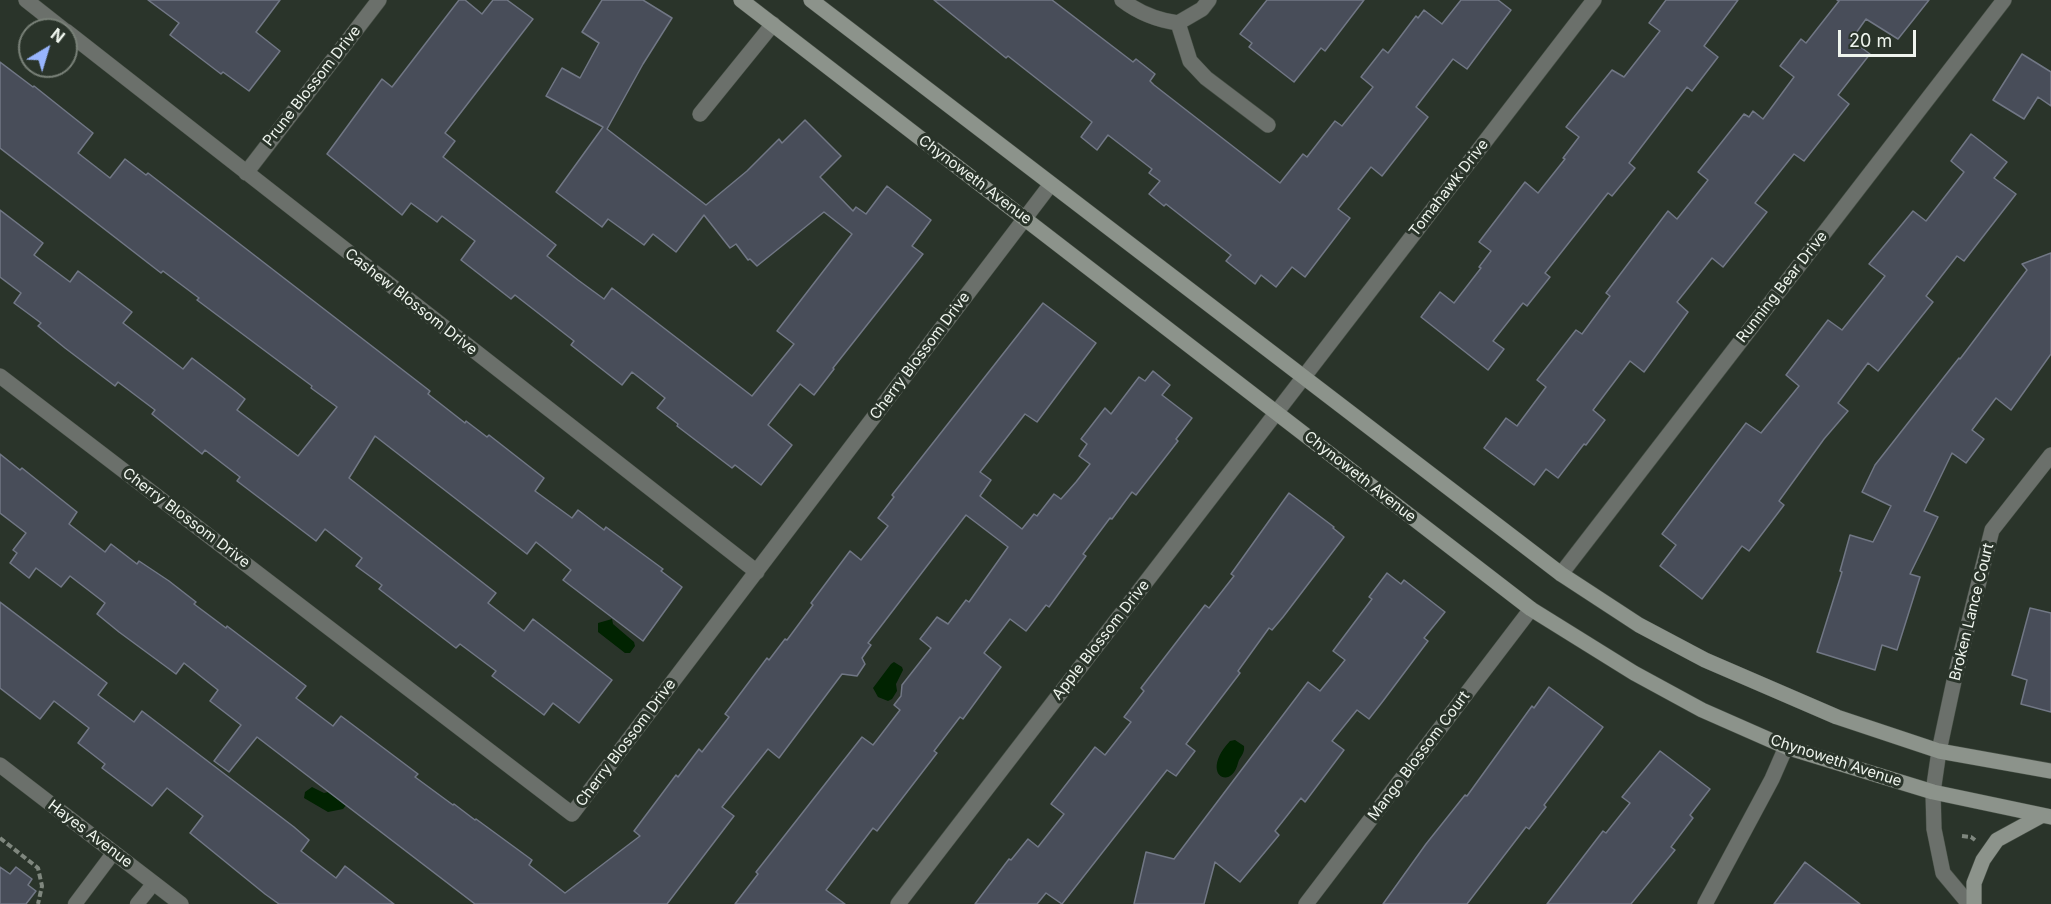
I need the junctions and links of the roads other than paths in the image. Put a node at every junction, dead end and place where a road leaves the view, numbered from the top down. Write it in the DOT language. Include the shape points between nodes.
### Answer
graph roads {
  1 [pos="26,0"];
  2 [pos="379,0"];
  3 [pos="741,0"];
  4 [pos="1122,0"];
  5 [pos="1209,0"];
  6 [pos="1594,0"];
  7 [pos="2004,0"];
  8 [pos="813,1"];
  9 [pos="49,18"];
  10 [pos="1178,23"];
  11 [pos="773,24"];
  12 [pos="78,41"];
  13 [pos="700,114"];
  14 [pos="1268,125"];
  15 [pos="246,173"];
  16 [pos="1051,184"];
  17 [pos="1025,218"];
  18 [pos="0,376"];
  19 [pos="1303,376"];
  20 [pos="1276,412"];
  21 [pos="2051,454"];
  22 [pos="757,572"];
  23 [pos="1561,574"];
  24 [pos="1532,609"];
  25 [pos="1786,747"];
  26 [pos="1940,751"];
  27 [pos="0,765"];
  28 [pos="2051,771"];
  29 [pos="1933,792"];
  30 [pos="2046,817"];
  31 [pos="114,852"];
  32 [pos="154,883"];
  33 [pos="75,904"];
  34 [pos="137,904"];
  35 [pos="181,904"];
  36 [pos="898,904"];
  37 [pos="1306,904"];
  38 [pos="1705,904"];
  39 [pos="1971,904"];
  1 -- 9 [label="street, Cashew Blossom Drive"];
  2 -- 15 [label="street, Prune Blossom Drive"];
  3 -- 11 [label="street, Chynoweth Avenue"];
  4 -- 10 [label="street" via="1158,21"];
  5 -- 10 [label="street" via="1202,9"];
  6 -- 19 [label="street, Tomahawk Drive"];
  7 -- 23 [label="street, Running Bear Drive"];
  8 -- 16 [label="street"];
  10 -- 14 [label="street" via="1190,61"];
  11 -- 13 [label="street"];
  11 -- 17 [label="street, Chynoweth Avenue"];
  12 -- 15 [label="street, Cashew Blossom Drive"];
  15 -- 22 [label="street, Cashew Blossom Drive"];
  16 -- 17 [label="street, Cherry Blossom Drive"];
  16 -- 19 [label="street"];
  17 -- 20 [label="street, Chynoweth Avenue"];
  17 -- 22 [label="street, Cherry Blossom Drive"];
  18 -- 22 [label="street, Cherry Blossom Drive" via="572,814"];
  19 -- 20 [label="street, Apple Blossom Drive"];
  19 -- 23 [label="street"];
  20 -- 24 [label="street, Chynoweth Avenue"];
  20 -- 36 [label="street, Apple Blossom Drive"];
  21 -- 26 [label="street, Broken Lance Court" via="1992,530"];
  23 -- 26 [label="street" via="1640,625 1705,660 1837,717"];
  24 -- 25 [label="street, Chynoweth Avenue" via="1702,710"];
  24 -- 37 [label="street, Mango Blossom Court"];
  25 -- 29 [label="street, Chynoweth Avenue"];
  25 -- 38 [label="street"];
  26 -- 28 [label="street"];
  26 -- 29 [label="street, Broken Lance Court"];
  27 -- 31 [label="street, Hayes Avenue"];
  29 -- 30 [label="street, Chynoweth Avenue"];
  29 -- 39 [label="street, Broken Lance Court" via="1934,829 1943,873"];
  30 -- 39 [label="street" via="1997,840 1983,860"];
  31 -- 32 [label="street, Hayes Avenue"];
  31 -- 33 [label="lane"];
  32 -- 34 [label="lane"];
  32 -- 35 [label="street, Hayes Avenue"];
}
